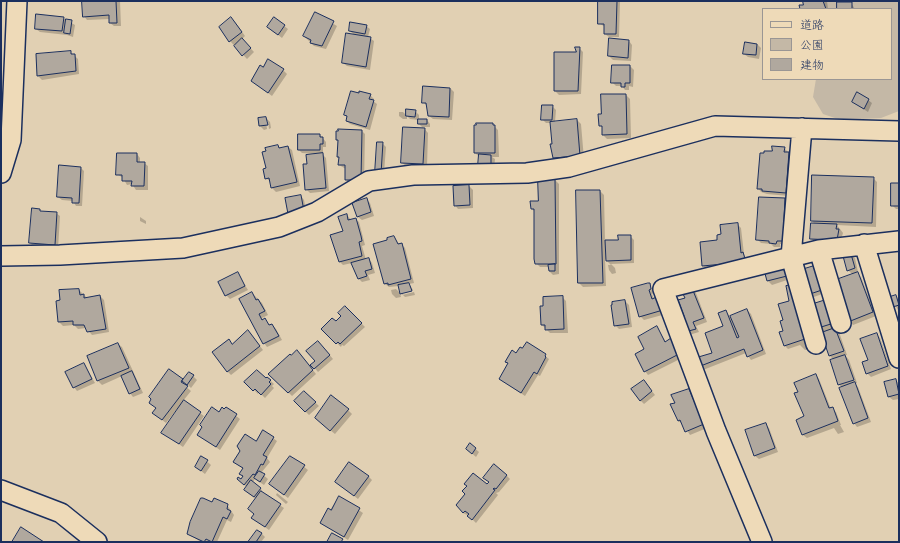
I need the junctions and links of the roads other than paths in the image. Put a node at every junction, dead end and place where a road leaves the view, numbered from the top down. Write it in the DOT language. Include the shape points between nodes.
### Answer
graph roads {
  1 [pos="17,1"];
  2 [pos="802,128"];
  3 [pos="899,131"];
  4 [pos="1,173"];
  5 [pos="899,241"];
  6 [pos="864,244"];
  7 [pos="819,250"];
  8 [pos="1,256"];
  9 [pos="791,256"];
  10 [pos="841,324"];
  11 [pos="816,344"];
  12 [pos="899,358"];
  13 [pos="1,490"];
  14 [pos="96,542"];
  15 [pos="762,542"];
  1 -- 4 [label="street" via="11,140"];
  2 -- 3 [label="street"];
  2 -- 8 [label="street" via="715,126 569,167 527,173 413,175 369,181 317,212 279,226 183,248"];
  2 -- 9 [label="street"];
  5 -- 6 [label="street"];
  6 -- 7 [label="street"];
  6 -- 12 [label="street"];
  7 -- 9 [label="street"];
  7 -- 10 [label="street"];
  9 -- 11 [label="street"];
  9 -- 15 [label="street" via="663,289 716,431"];
  13 -- 14 [label="street" via="61,513"];
}
